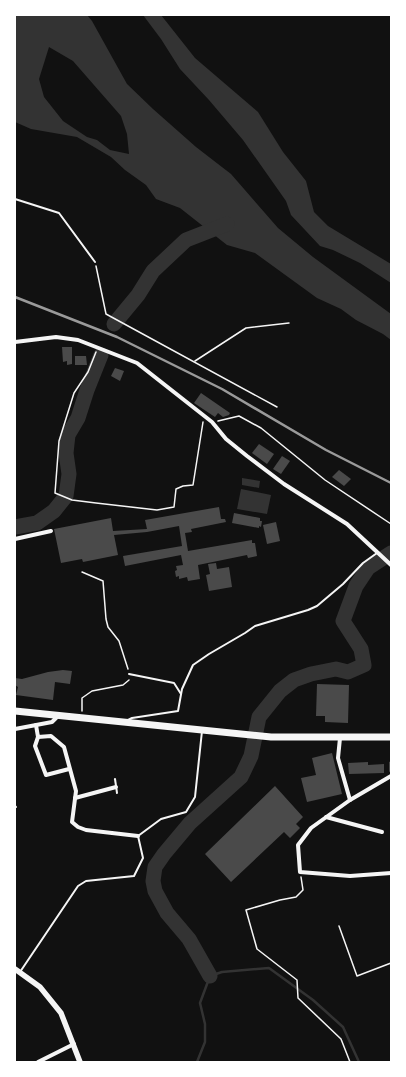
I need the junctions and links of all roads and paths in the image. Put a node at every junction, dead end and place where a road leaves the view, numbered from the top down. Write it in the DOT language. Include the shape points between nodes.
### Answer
graph roads {
  1 [pos="15,199"];
  2 [pos="95,262"];
  3 [pos="289,323"];
  4 [pos="15,342"];
  5 [pos="98,347"];
  6 [pos="194,361"];
  7 [pos="277,407"];
  8 [pos="204,416"];
  9 [pos="212,422"];
  10 [pos="391,524"];
  11 [pos="51,531"];
  12 [pos="15,539"];
  13 [pos="377,554"];
  14 [pos="391,565"];
  15 [pos="82,572"];
  16 [pos="129,674"];
  17 [pos="181,695"];
  18 [pos="15,711"];
  19 [pos="57,717"];
  20 [pos="82,719"];
  21 [pos="123,723"];
  22 [pos="36,725"];
  23 [pos="15,729"];
  24 [pos="202,730"];
  25 [pos="38,737"];
  26 [pos="391,737"];
  27 [pos="340,738"];
  28 [pos="70,768"];
  29 [pos="391,778"];
  30 [pos="115,779"];
  31 [pos="116,787"];
  32 [pos="118,793"];
  33 [pos="75,798"];
  34 [pos="350,800"];
  35 [pos="326,817"];
  36 [pos="382,832"];
  37 [pos="138,836"];
  38 [pos="300,872"];
  39 [pos="391,873"];
  40 [pos="339,926"];
  41 [pos="391,963"];
  42 [pos="17,970"];
  43 [pos="74,1044"];
  44 [pos="38,1062"];
  45 [pos="80,1062"];
  46 [pos="350,1062"];
  1 -- 2 [label="lane" via="59,213"];
  2 -- 6 [label="path" via="106,314"];
  3 -- 6 [label="path" via="246,328"];
  4 -- 5 [label="street" via="56,337 78,340"];
  5 -- 8 [label="street" via="137,363"];
  5 -- 8 [label="path" via="88,372 74,393 58,442 54,493 72,500 157,510 174,507 176,489 193,485"];
  6 -- 7 [label="path"];
  8 -- 9 [label="street"];
  9 -- 10 [label="path" via="239,416 261,428 325,480"];
  9 -- 13 [label="street" via="226,439 284,484 347,524"];
  11 -- 12 [label="street"];
  13 -- 14 [label="street"];
  13 -- 17 [label="lane" via="363,563 317,606 255,626 193,665"];
  15 -- 16 [label="path" via="103,581 108,627 119,641"];
  16 -- 17 [label="lane" via="174,683"];
  16 -- 20 [label="path" via="130,678 124,685 92,691 82,698"];
  17 -- 21 [label="lane" via="178,711 132,718"];
  18 -- 19 [label="highway"];
  19 -- 20 [label="highway"];
  19 -- 22 [label="street" via="52,722"];
  20 -- 21 [label="highway"];
  21 -- 24 [label="highway"];
  22 -- 23 [label="street"];
  22 -- 25 [label="street"];
  24 -- 27 [label="highway" via="271,737"];
  24 -- 37 [label="lane" via="194,797 186,812 160,819"];
  25 -- 28 [label="street" via="51,736 64,747"];
  25 -- 28 [label="street" via="35,746 46,775"];
  26 -- 27 [label="highway"];
  27 -- 34 [label="street" via="338,758"];
  28 -- 33 [label="street" via="76,791"];
  29 -- 34 [label="street"];
  30 -- 31 [label="lane"];
  31 -- 32 [label="lane"];
  31 -- 33 [label="street"];
  33 -- 37 [label="street" via="72,822 78,827"];
  34 -- 35 [label="street"];
  35 -- 36 [label="street"];
  35 -- 38 [label="street" via="310,828 298,845"];
  37 -- 42 [label="lane" via="143,858 134,876 86,881 78,886"];
  38 -- 39 [label="street" via="350,876"];
  38 -- 46 [label="path" via="303,890 296,897 246,910 257,949 297,980 298,998 341,1039"];
  40 -- 41 [label="path" via="357,976"];
  42 -- 43 [label="street" via="40,987 61,1014"];
  43 -- 44 [label="street"];
  43 -- 45 [label="street"];
}
